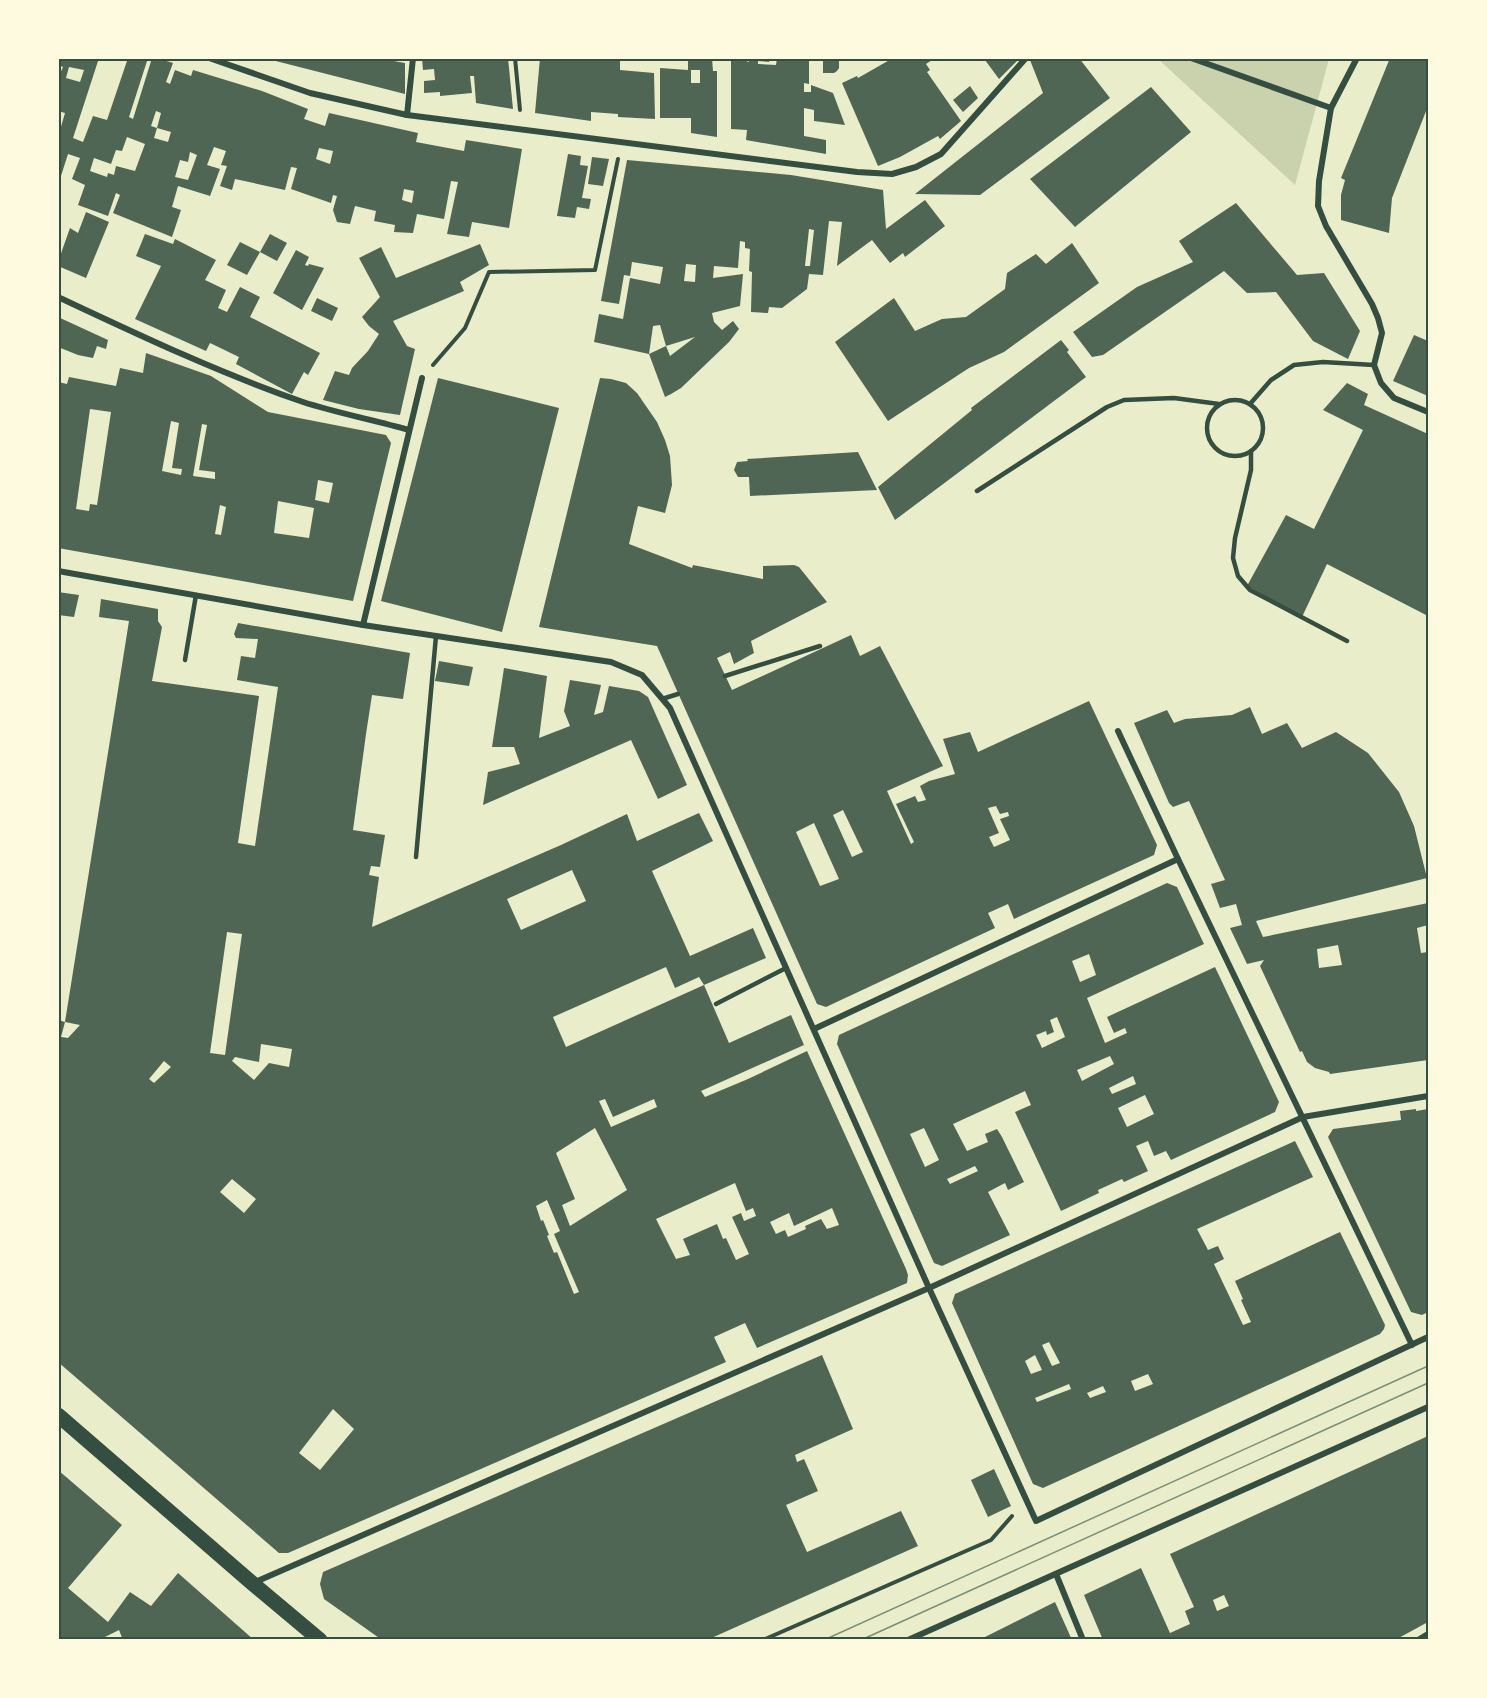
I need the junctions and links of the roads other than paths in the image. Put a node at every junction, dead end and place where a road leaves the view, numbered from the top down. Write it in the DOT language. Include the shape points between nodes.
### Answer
graph roads {
  1 [pos="209,58"];
  2 [pos="413,58"];
  3 [pos="1026,58"];
  4 [pos="1191,58"];
  5 [pos="1357,58"];
  6 [pos="1331,108"];
  7 [pos="407,114"];
  8 [pos="58,297"];
  9 [pos="1374,365"];
  10 [pos="422,378"];
  11 [pos="1219,404"];
  12 [pos="1250,404"];
  13 [pos="1428,412"];
  14 [pos="409,430"];
  15 [pos="1251,451"];
  16 [pos="977,491"];
  17 [pos="58,571"];
  18 [pos="196,595"];
  19 [pos="363,625"];
  20 [pos="436,636"];
  21 [pos="1347,641"];
  22 [pos="820,646"];
  23 [pos="185,660"];
  24 [pos="725,676"];
  25 [pos="678,694"];
  26 [pos="662,699"];
  27 [pos="1118,731"];
  28 [pos="416,857"];
  29 [pos="1178,859"];
  30 [pos="786,968"];
  31 [pos="716,1004"];
  32 [pos="814,1029"];
  33 [pos="1428,1096"];
  34 [pos="1303,1117"];
  35 [pos="929,1288"];
  36 [pos="1428,1338"];
  37 [pos="1412,1345"];
  38 [pos="1428,1407"];
  39 [pos="58,1415"];
  40 [pos="1056,1574"];
  41 [pos="252,1583"];
  42 [pos="1428,1634"];
  43 [pos="320,1640"];
  44 [pos="908,1640"];
  45 [pos="1083,1640"];
  46 [pos="1418,1640"];
  1 -- 7 [label="street" via="310,93"];
  2 -- 7 [label="street"];
  3 -- 7 [label="street" via="941,154 892,174"];
  4 -- 6 [label="street"];
  5 -- 6 [label="street"];
  6 -- 9 [label="street" via="1318,206 1378,318 1382,333"];
  8 -- 14 [label="street" via="225,373 304,402"];
  9 -- 12 [label="lane" via="1294,365 1271,380"];
  9 -- 13 [label="street" via="1381,383 1394,398"];
  10 -- 14 [label="street"];
  11 -- 12 [label="lane" via="1240,400"];
  11 -- 15 [label="lane" via="1207,423 1211,444 1230,456"];
  11 -- 16 [label="lane" via="1174,398 1124,400 1107,406"];
  12 -- 15 [label="lane" via="1263,422 1259,443"];
  14 -- 19 [label="street"];
  15 -- 21 [label="lane" via="1251,470 1235,538 1233,558 1238,576 1250,591"];
  17 -- 18 [label="street"];
  18 -- 19 [label="street"];
  18 -- 23 [label="lane"];
  19 -- 20 [label="street"];
  20 -- 26 [label="street" via="611,662 642,675"];
  20 -- 28 [label="lane"];
  22 -- 24 [label="lane"];
  25 -- 26 [label="lane"];
  26 -- 30 [label="street" via="670,708"];
  27 -- 29 [label="street"];
  29 -- 32 [label="street"];
  29 -- 34 [label="street"];
  30 -- 31 [label="lane"];
  30 -- 32 [label="street"];
  32 -- 35 [label="street"];
  33 -- 34 [label="street"];
  34 -- 35 [label="street"];
  34 -- 37 [label="street"];
  35 -- 37 [label="street" via="1036,1521"];
  35 -- 41 [label="street"];
  36 -- 37 [label="street"];
  38 -- 40 [label="street"];
  39 -- 41 [label="main road"];
  40 -- 44 [label="street"];
  40 -- 45 [label="street"];
  41 -- 43 [label="main road"];
  42 -- 46 [label="street"];
}
